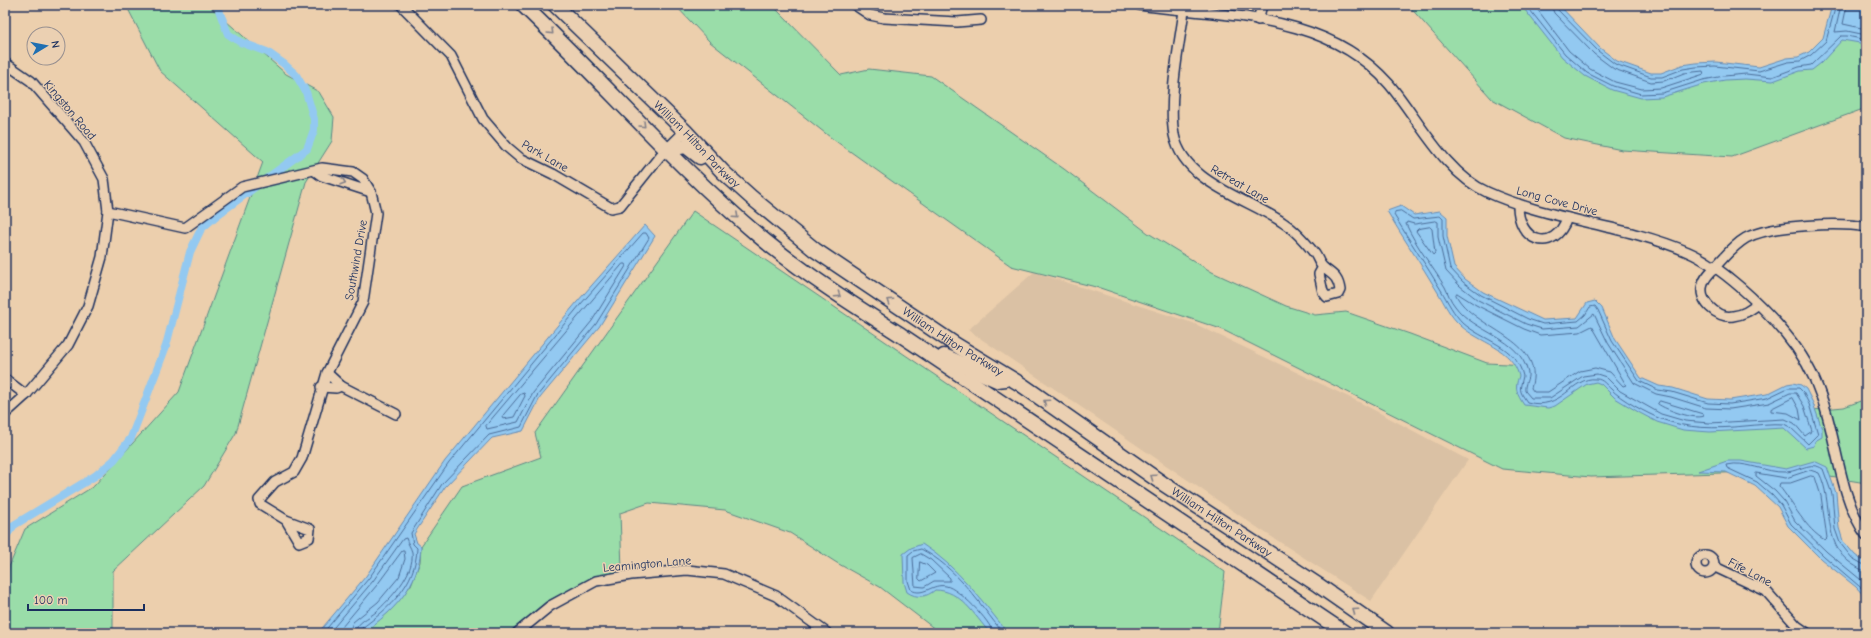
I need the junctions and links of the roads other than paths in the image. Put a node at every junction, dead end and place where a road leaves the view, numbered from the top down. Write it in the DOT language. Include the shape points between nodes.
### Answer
graph roads {
  1 [pos="401,5"];
  2 [pos="523,5"];
  3 [pos="555,5"];
  4 [pos="855,5"];
  5 [pos="1139,5"];
  6 [pos="1262,5"];
  7 [pos="1184,11"];
  8 [pos="981,20"];
  9 [pos="1258,20"];
  10 [pos="5,63"];
  11 [pos="685,131"];
  12 [pos="667,149"];
  13 [pos="315,171"];
  14 [pos="372,192"];
  15 [pos="752,198"];
  16 [pos="1518,204"];
  17 [pos="108,211"];
  18 [pos="1567,218"];
  19 [pos="1866,227"];
  20 [pos="1323,267"];
  21 [pos="1715,267"];
  22 [pos="1758,305"];
  23 [pos="901,335"];
  24 [pos="327,373"];
  25 [pos="1010,378"];
  26 [pos="5,379"];
  27 [pos="341,386"];
  28 [pos="321,387"];
  29 [pos="26,395"];
  30 [pos="5,414"];
  31 [pos="396,414"];
  32 [pos="286,520"];
  33 [pos="1866,535"];
  34 [pos="1714,567"];
  35 [pos="517,633"];
  36 [pos="827,633"];
  37 [pos="1345,633"];
  38 [pos="1386,633"];
  39 [pos="1807,633"];
  1 -- 12 [label="street, Park Lane" via="451,56 483,119 504,144 520,158 563,179 611,208 620,206"];
  2 -- 12 [label="highway, William Hilton Parkway, one-way"];
  3 -- 11 [label="highway, William Hilton Parkway"];
  4 -- 8 [label="street" via="870,15 884,18 957,22"];
  5 -- 7 [label="street, Long Cove Drive"];
  6 -- 9 [label="street"];
  7 -- 9 [label="street, Long Cove Drive"];
  7 -- 20 [label="street, Retreat Lane" via="1173,109 1174,136 1182,154 1207,181 1286,224 1315,254"];
  9 -- 16 [label="street, Long Cove Drive" via="1292,25 1325,37 1357,56 1388,84 1443,156 1466,178 1484,191"];
  10 -- 17 [label="street, Kingston Road" via="31,81 84,142 104,179"];
  11 -- 12 [label="street, Park Lane"];
  11 -- 15 [label="highway, William Hilton Parkway" via="723,172"];
  12 -- 15 [label="highway" via="686,146"];
  12 -- 23 [label="highway, William Hilton Parkway, one-way" via="760,237 838,295"];
  13 -- 14 [label="street, one-way" via="322,176"];
  13 -- 14 [label="street, Southwind Drive" via="322,168 354,172 363,179"];
  13 -- 17 [label="street, Southwind Drive" via="242,187 185,228"];
  14 -- 24 [label="street, Southwind Drive" via="376,213 363,302"];
  25 -- 15 [label="highway, William Hilton Parkway, one-way" via="956,345 815,250"];
  16 -- 18 [label="street, Long Cove Drive"];
  16 -- 18 [label="street" via="1520,224 1526,233 1536,240 1549,239 1558,234 1564,228"];
  17 -- 29 [label="street, Kingston Road" via="102,257 88,306 68,345"];
  18 -- 21 [label="street, Long Cove Drive" via="1636,233 1689,252"];
  19 -- 21 [label="street" via="1814,226 1769,231 1747,238 1732,248"];
  21 -- 22 [label="street, Long Cove Drive"];
  21 -- 22 [label="street" via="1702,284 1702,294 1714,312 1732,317 1746,313"];
  22 -- 33 [label="street, Long Cove Drive" via="1783,331 1807,362 1822,397 1846,489"];
  23 -- 25 [label="highway" via="997,380"];
  23 -- 37 [label="highway, William Hilton Parkway"];
  24 -- 27 [label="street"];
  24 -- 28 [label="street, Southwind Drive"];
  38 -- 25 [label="highway, William Hilton Parkway, one-way"];
  26 -- 29 [label="street"];
  27 -- 28 [label="street"];
  27 -- 31 [label="street"];
  28 -- 32 [label="street, Southwind Drive" via="302,458 294,472 275,482 259,500 260,504"];
  29 -- 30 [label="street, Kingston Road"];
  34 -- 39 [label="street, Fife Lane" via="1766,591 1797,626"];
  35 -- 36 [label="street, Leamington Lane" via="550,606 596,581 687,570 724,574 776,596"];
}
